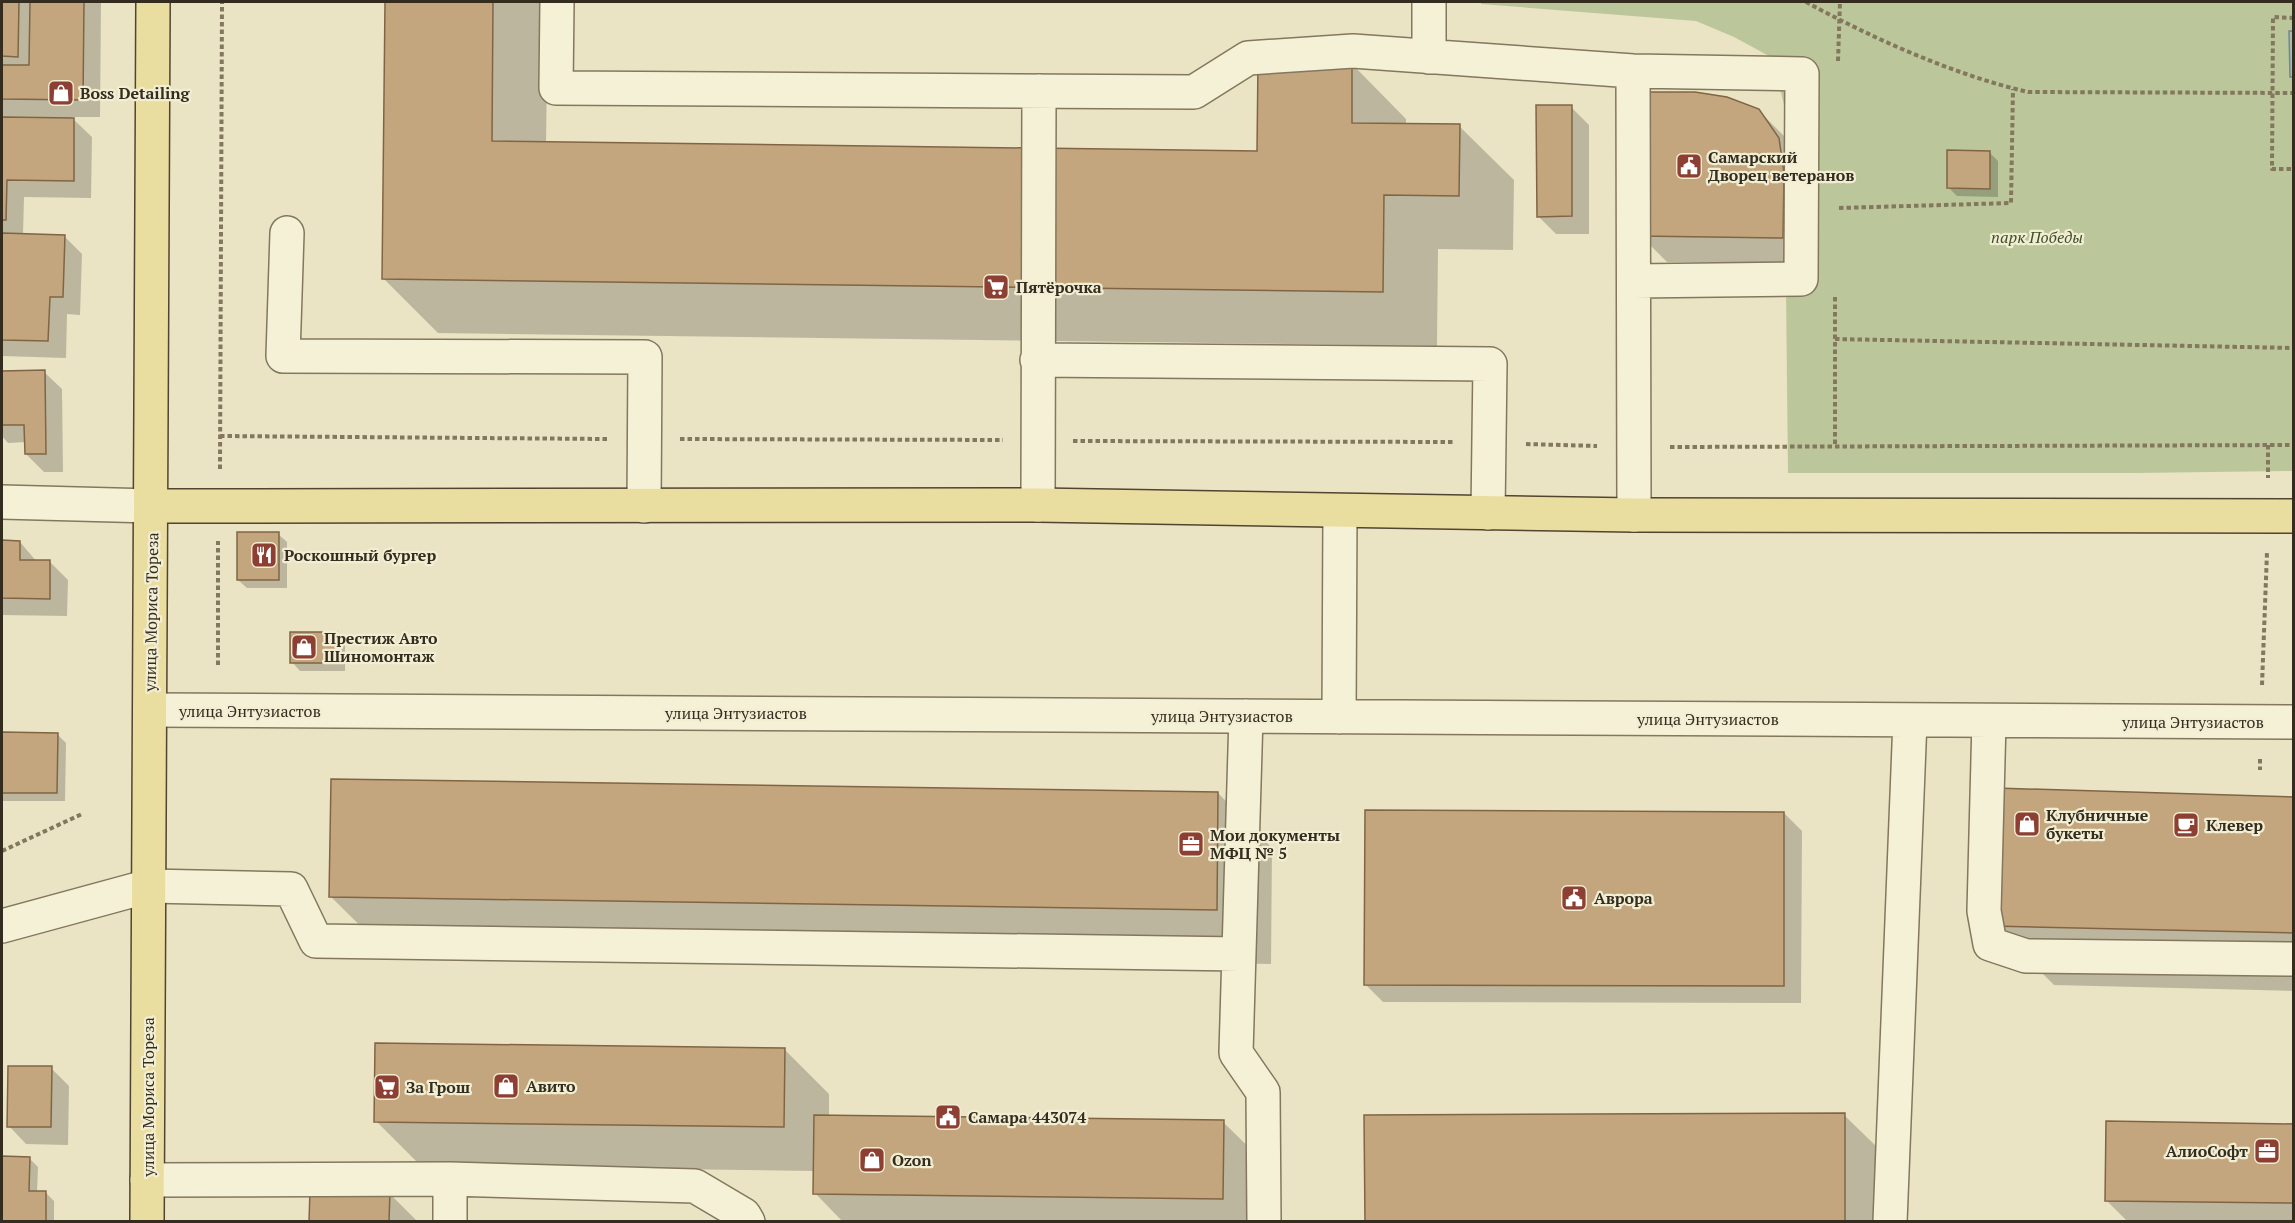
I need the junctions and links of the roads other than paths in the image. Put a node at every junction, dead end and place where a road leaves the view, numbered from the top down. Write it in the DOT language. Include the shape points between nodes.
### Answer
graph roads {
  1 [pos="153,2"];
  2 [pos="557,2"];
  3 [pos="1429,2"];
  4 [pos="1429,57"];
  5 [pos="1634,71"];
  6 [pos="1039,91"];
  7 [pos="287,233"];
  8 [pos="1634,281"];
  9 [pos="1038,360"];
  10 [pos="2,502"];
  11 [pos="1038,505"];
  12 [pos="152,506"];
  13 [pos="644,506"];
  14 [pos="1340,511"];
  15 [pos="1488,513"];
  16 [pos="1634,515"];
  17 [pos="2281,516"];
  18 [pos="150,710"];
  19 [pos="1246,716"];
  20 [pos="1339,717"];
  21 [pos="1910,720"];
  22 [pos="1989,721"];
  23 [pos="2294,722"];
  24 [pos="149,886"];
  25 [pos="2,926"];
  26 [pos="1239,954"];
  27 [pos="2294,959"];
  28 [pos="450,1179"];
  29 [pos="147,1180"];
  30 [pos="147,1221"];
  31 [pos="450,1221"];
  32 [pos="748,1221"];
  33 [pos="1264,1221"];
  34 [pos="1890,1221"];
  1 -- 12 [label="main road, улица Мориса Тореза"];
  2 -- 6 [label="street" via="556,88"];
  3 -- 4 [label="street"];
  4 -- 5 [label="street"];
  4 -- 6 [label="street" via="1353,51 1248,58 1194,92"];
  5 -- 8 [label="street"];
  5 -- 8 [label="street" via="1802,74 1801,279"];
  6 -- 9 [label="street"];
  7 -- 13 [label="street" via="283,356 645,357"];
  8 -- 16 [label="street"];
  9 -- 11 [label="street"];
  9 -- 15 [label="street" via="1490,364"];
  10 -- 12 [label="street"];
  11 -- 13 [label="main road"];
  11 -- 14 [label="main road"];
  12 -- 13 [label="main road"];
  12 -- 18 [label="main road, улица Мориса Тореза"];
  14 -- 15 [label="main road"];
  14 -- 20 [label="street"];
  15 -- 16 [label="main road"];
  16 -- 17 [label="main road"];
  18 -- 19 [label="street, улица Энтузиастов"];
  18 -- 24 [label="main road, улица Мориса Тореза"];
  19 -- 20 [label="street, улица Энтузиастов"];
  19 -- 26 [label="street"];
  20 -- 21 [label="street, улица Энтузиастов"];
  21 -- 22 [label="street, улица Энтузиастов"];
  21 -- 34 [label="street"];
  22 -- 23 [label="street, улица Энтузиастов"];
  22 -- 27 [label="street" via="1984,911 1990,944 2026,956"];
  24 -- 25 [label="street"];
  24 -- 26 [label="street" via="291,889 316,940"];
  24 -- 29 [label="main road, улица Мориса Тореза"];
  26 -- 33 [label="street" via="1236,1053 1263,1092"];
  28 -- 29 [label="street"];
  28 -- 31 [label="street"];
  28 -- 32 [label="street" via="695,1186"];
  29 -- 30 [label="main road, улица Мориса Тореза"];
}
